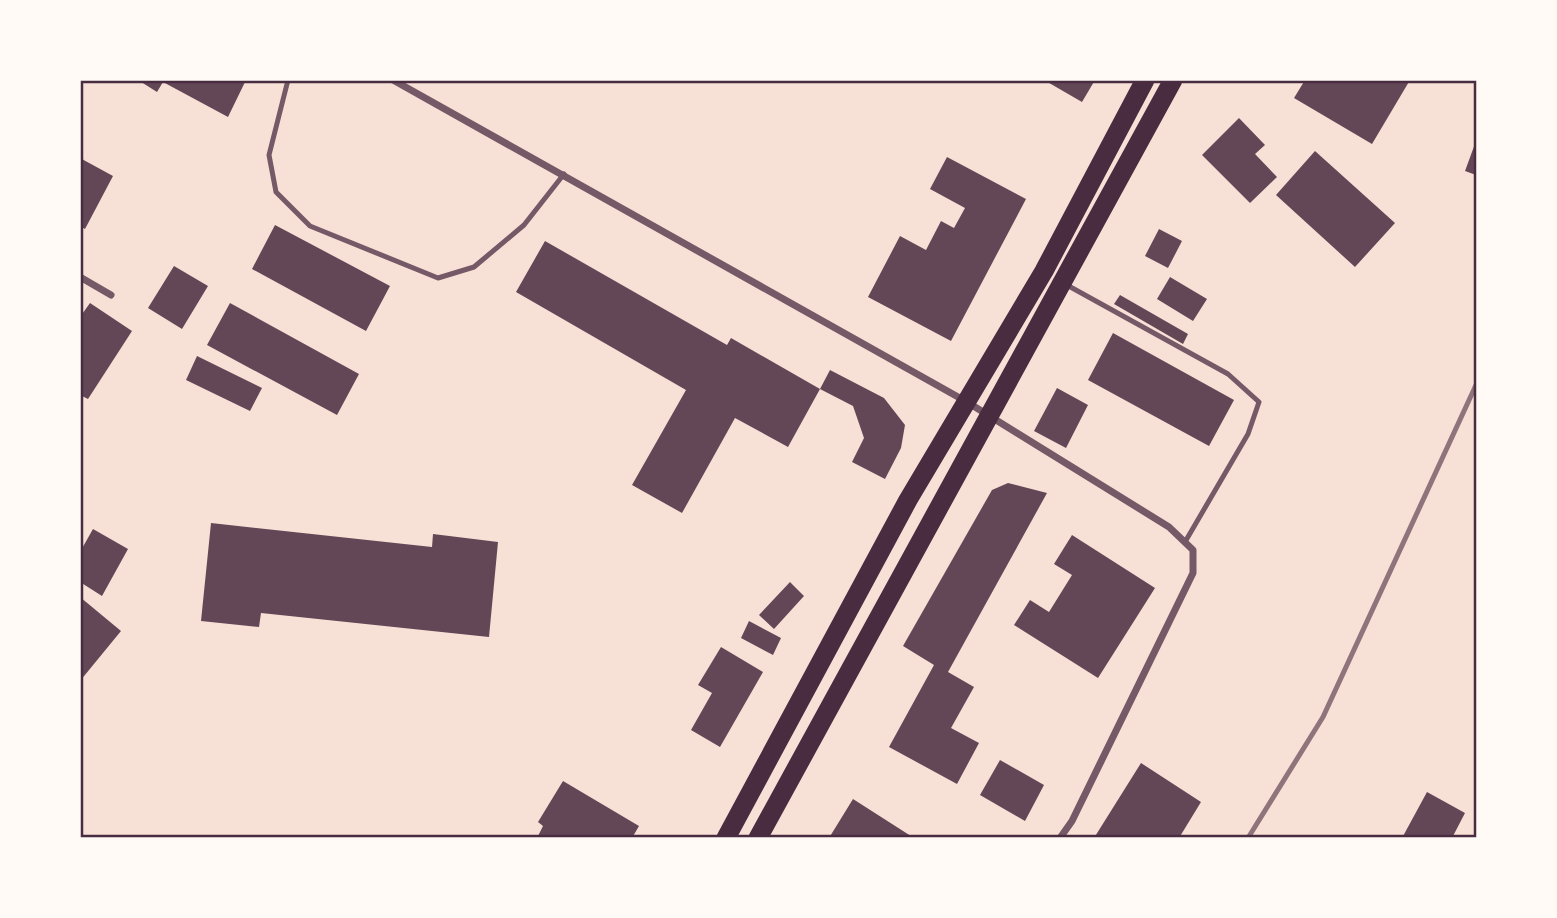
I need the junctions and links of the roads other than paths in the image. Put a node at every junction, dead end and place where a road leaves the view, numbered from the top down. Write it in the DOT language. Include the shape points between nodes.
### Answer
graph roads {
  1 [pos="288,80"];
  2 [pos="393,80"];
  3 [pos="1145,80"];
  4 [pos="1173,80"];
  5 [pos="564,174"];
  6 [pos="80,277"];
  7 [pos="1062,283"];
  8 [pos="111,295"];
  9 [pos="967,402"];
  10 [pos="988,415"];
  11 [pos="1185,542"];
  12 [pos="726,838"];
  13 [pos="758,838"];
  14 [pos="1060,838"];
  1 -- 5 [label="lane" via="269,155 276,192 310,226 438,278 474,267 524,225"];
  2 -- 5 [label="street"];
  3 -- 9 [label="highway" via="1051,260"];
  4 -- 7 [label="highway"];
  5 -- 9 [label="street"];
  6 -- 8 [label="street"];
  7 -- 10 [label="highway"];
  7 -- 11 [label="lane" via="1228,374 1259,402 1248,434"];
  9 -- 10 [label="street"];
  9 -- 12 [label="highway" via="908,500"];
  10 -- 11 [label="street" via="1169,527"];
  10 -- 13 [label="highway"];
  11 -- 14 [label="street" via="1193,550 1193,573"];
}
